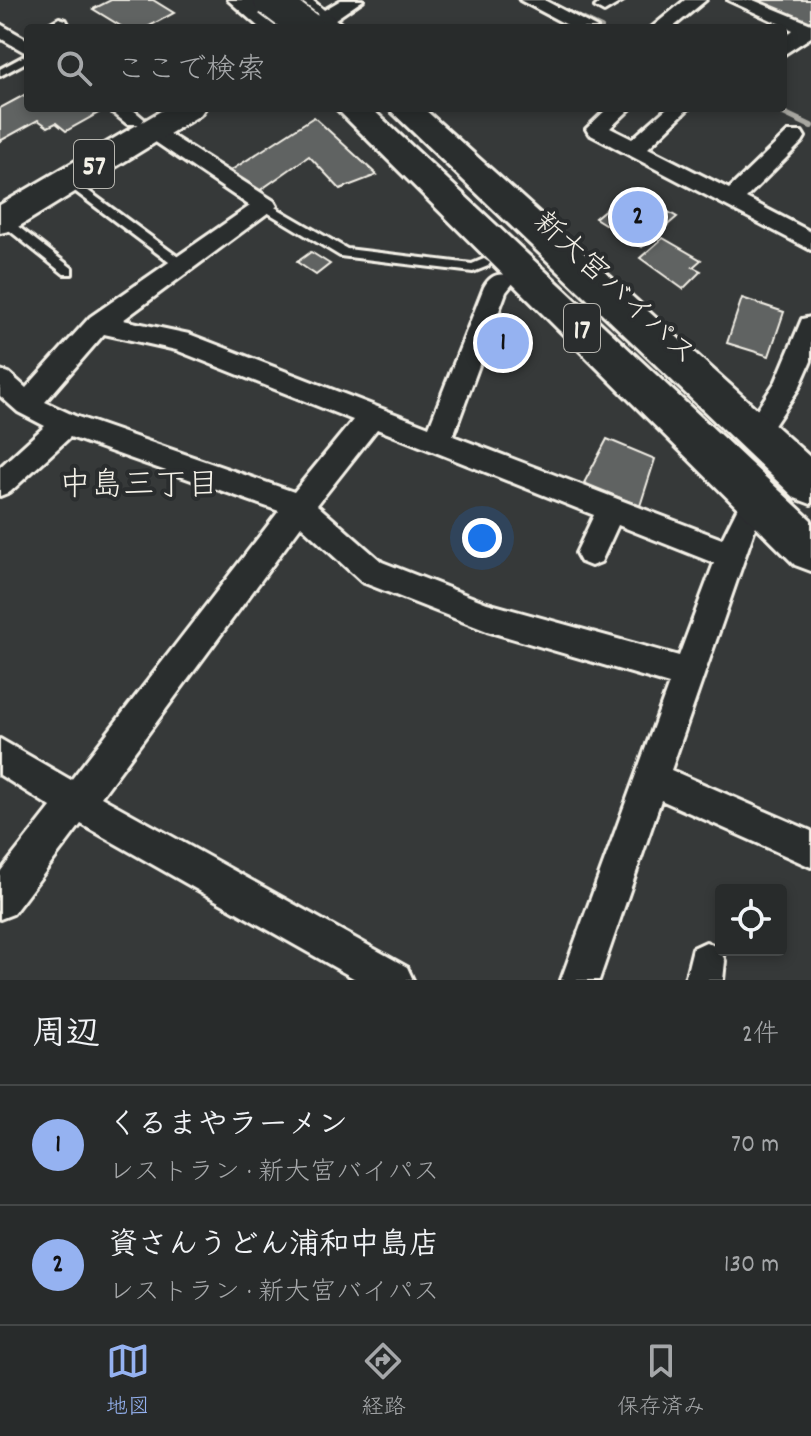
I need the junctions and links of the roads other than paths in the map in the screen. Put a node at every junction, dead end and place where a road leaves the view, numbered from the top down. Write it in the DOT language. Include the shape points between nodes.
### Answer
graph roads {
  1 [pos="219,0"];
  2 [pos="242,0"];
  3 [pos="270,0"];
  4 [pos="291,0"];
  5 [pos="354,0"];
  6 [pos="529,0"];
  7 [pos="697,0"];
  8 [pos="737,0"];
  9 [pos="249,24"];
  10 [pos="273,24"];
  11 [pos="311,24"];
  12 [pos="312,24"];
  13 [pos="317,24"];
  14 [pos="580,24"];
  15 [pos="665,24"];
  16 [pos="0,30"];
  17 [pos="808,30"];
  18 [pos="24,46"];
  19 [pos="787,46"];
  20 [pos="24,49"];
  21 [pos="0,73"];
  22 [pos="164,112"];
  23 [pos="356,112"];
  24 [pos="377,112"];
  25 [pos="408,112"];
  26 [pos="426,112"];
  27 [pos="616,112"];
  28 [pos="675,112"];
  29 [pos="139,116"];
  30 [pos="795,137"];
  31 [pos="634,149"];
  32 [pos="68,180"];
  33 [pos="731,200"];
  34 [pos="266,206"];
  35 [pos="1,213"];
  36 [pos="811,242"];
  37 [pos="484,263"];
  38 [pos="181,265"];
  39 [pos="68,271"];
  40 [pos="502,282"];
  41 [pos="99,324"];
  42 [pos="811,326"];
  43 [pos="0,380"];
  44 [pos="27,405"];
  45 [pos="372,416"];
  46 [pos="762,422"];
  47 [pos="66,424"];
  48 [pos="437,442"];
  49 [pos="811,466"];
  50 [pos="0,484"];
  51 [pos="811,485"];
  52 [pos="757,498"];
  53 [pos="298,506"];
  54 [pos="611,510"];
  55 [pos="811,526"];
  56 [pos="811,550"];
  57 [pos="591,553"];
  58 [pos="731,556"];
  59 [pos="689,674"];
  60 [pos="0,756"];
  61 [pos="652,779"];
  62 [pos="77,803"];
  63 [pos="811,849"];
  64 [pos="0,901"];
  65 [pos="394,980"];
  66 [pos="580,980"];
  1 -- 9 [label="main road"];
  2 -- 10 [label="main road"];
  3 -- 11 [label="main road, bridge"];
  4 -- 12 [label="main road"];
  5 -- 13 [label="street"];
  6 -- 14 [label="street"];
  7 -- 15 [label="street"];
  8 -- 17 [label="street"];
  16 -- 18 [label="street"];
  17 -- 19 [label="street"];
  20 -- 21 [label="lane"];
  22 -- 29 [label="main road, 57"];
  23 -- 52 [label="main road, 新大宮バイパス / 17"];
  24 -- 55 [label="main road"];
  25 -- 51 [label="main road"];
  26 -- 46 [label="main road, 新大宮バイパス / 17"];
  27 -- 31 [label="street" via="596,129"];
  28 -- 31 [label="street"];
  29 -- 32 [label="main road, 57"];
  29 -- 34 [label="street"];
  29 -- 35 [label="main road, 57"];
  30 -- 33 [label="street"];
  31 -- 33 [label="street"];
  32 -- 35 [label="main road, 57"];
  32 -- 38 [label="lane"];
  33 -- 36 [label="street"];
  34 -- 37 [label="lane" via="344,253 473,268"];
  34 -- 38 [label="street"];
  35 -- 39 [label="lane"];
  38 -- 41 [label="street"];
  40 -- 48 [label="street"];
  41 -- 44 [label="street"];
  41 -- 45 [label="street" via="180,341"];
  42 -- 46 [label="street" via="793,379"];
  43 -- 44 [label="street"];
  44 -- 47 [label="street"];
  45 -- 48 [label="street"];
  45 -- 53 [label="street"];
  46 -- 49 [label="main road, 新大宮バイパス / 17"];
  47 -- 50 [label="street"];
  47 -- 53 [label="street"];
  48 -- 54 [label="street"];
  52 -- 56 [label="main road, 新大宮バイパス / 17"];
  52 -- 58 [label="street"];
  53 -- 59 [label="street" via="372,572 487,617"];
  53 -- 62 [label="street"];
  54 -- 57 [label="street"];
  54 -- 58 [label="street"];
  58 -- 59 [label="street"];
  59 -- 61 [label="street"];
  60 -- 62 [label="street"];
  61 -- 63 [label="street"];
  61 -- 66 [label="street"];
  62 -- 64 [label="street"];
  62 -- 65 [label="street"];
}
